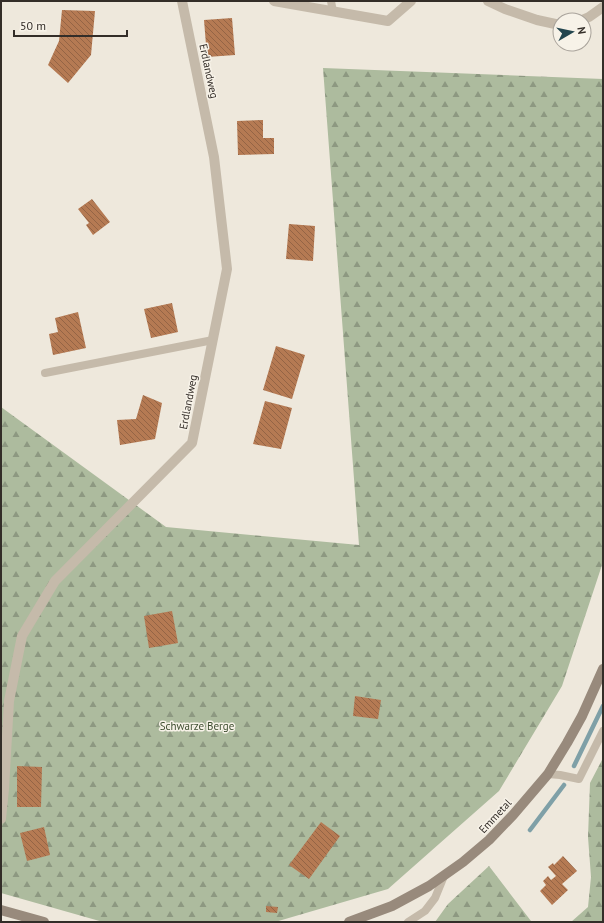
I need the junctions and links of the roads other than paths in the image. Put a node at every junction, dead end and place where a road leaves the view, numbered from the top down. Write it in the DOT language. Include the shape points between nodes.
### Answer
graph roads {
  1 [pos="182,1"];
  2 [pos="274,1"];
  3 [pos="331,1"];
  4 [pos="410,1"];
  5 [pos="488,1"];
  6 [pos="603,7"];
  7 [pos="332,12"];
  8 [pos="592,15"];
  9 [pos="552,23"];
  10 [pos="213,340"];
  11 [pos="45,373"];
  12 [pos="603,669"];
  13 [pos="603,731"];
  14 [pos="548,774"];
  15 [pos="1,819"];
  16 [pos="444,876"];
  17 [pos="1,910"];
  18 [pos="44,922"];
  19 [pos="349,922"];
  20 [pos="408,922"];
  1 -- 10 [label="street, Erdlandweg" via="214,157 227,269"];
  2 -- 7 [label="street"];
  3 -- 7 [label="lane"];
  4 -- 7 [label="street" via="388,21"];
  5 -- 9 [label="street"];
  6 -- 8 [label="street"];
  10 -- 11 [label="lane"];
  10 -- 15 [label="street, Erdlandweg" via="192,442 55,581 22,636 9,701"];
  12 -- 14 [label="main road, Emmetal" via="582,716"];
  13 -- 14 [label="lane" via="579,779"];
  14 -- 16 [label="main road, Emmetal" via="489,840"];
  16 -- 19 [label="main road, Emmetal" via="392,906"];
  16 -- 20 [label="lane" via="435,898 425,911"];
  17 -- 18 [label="main road"];
}
